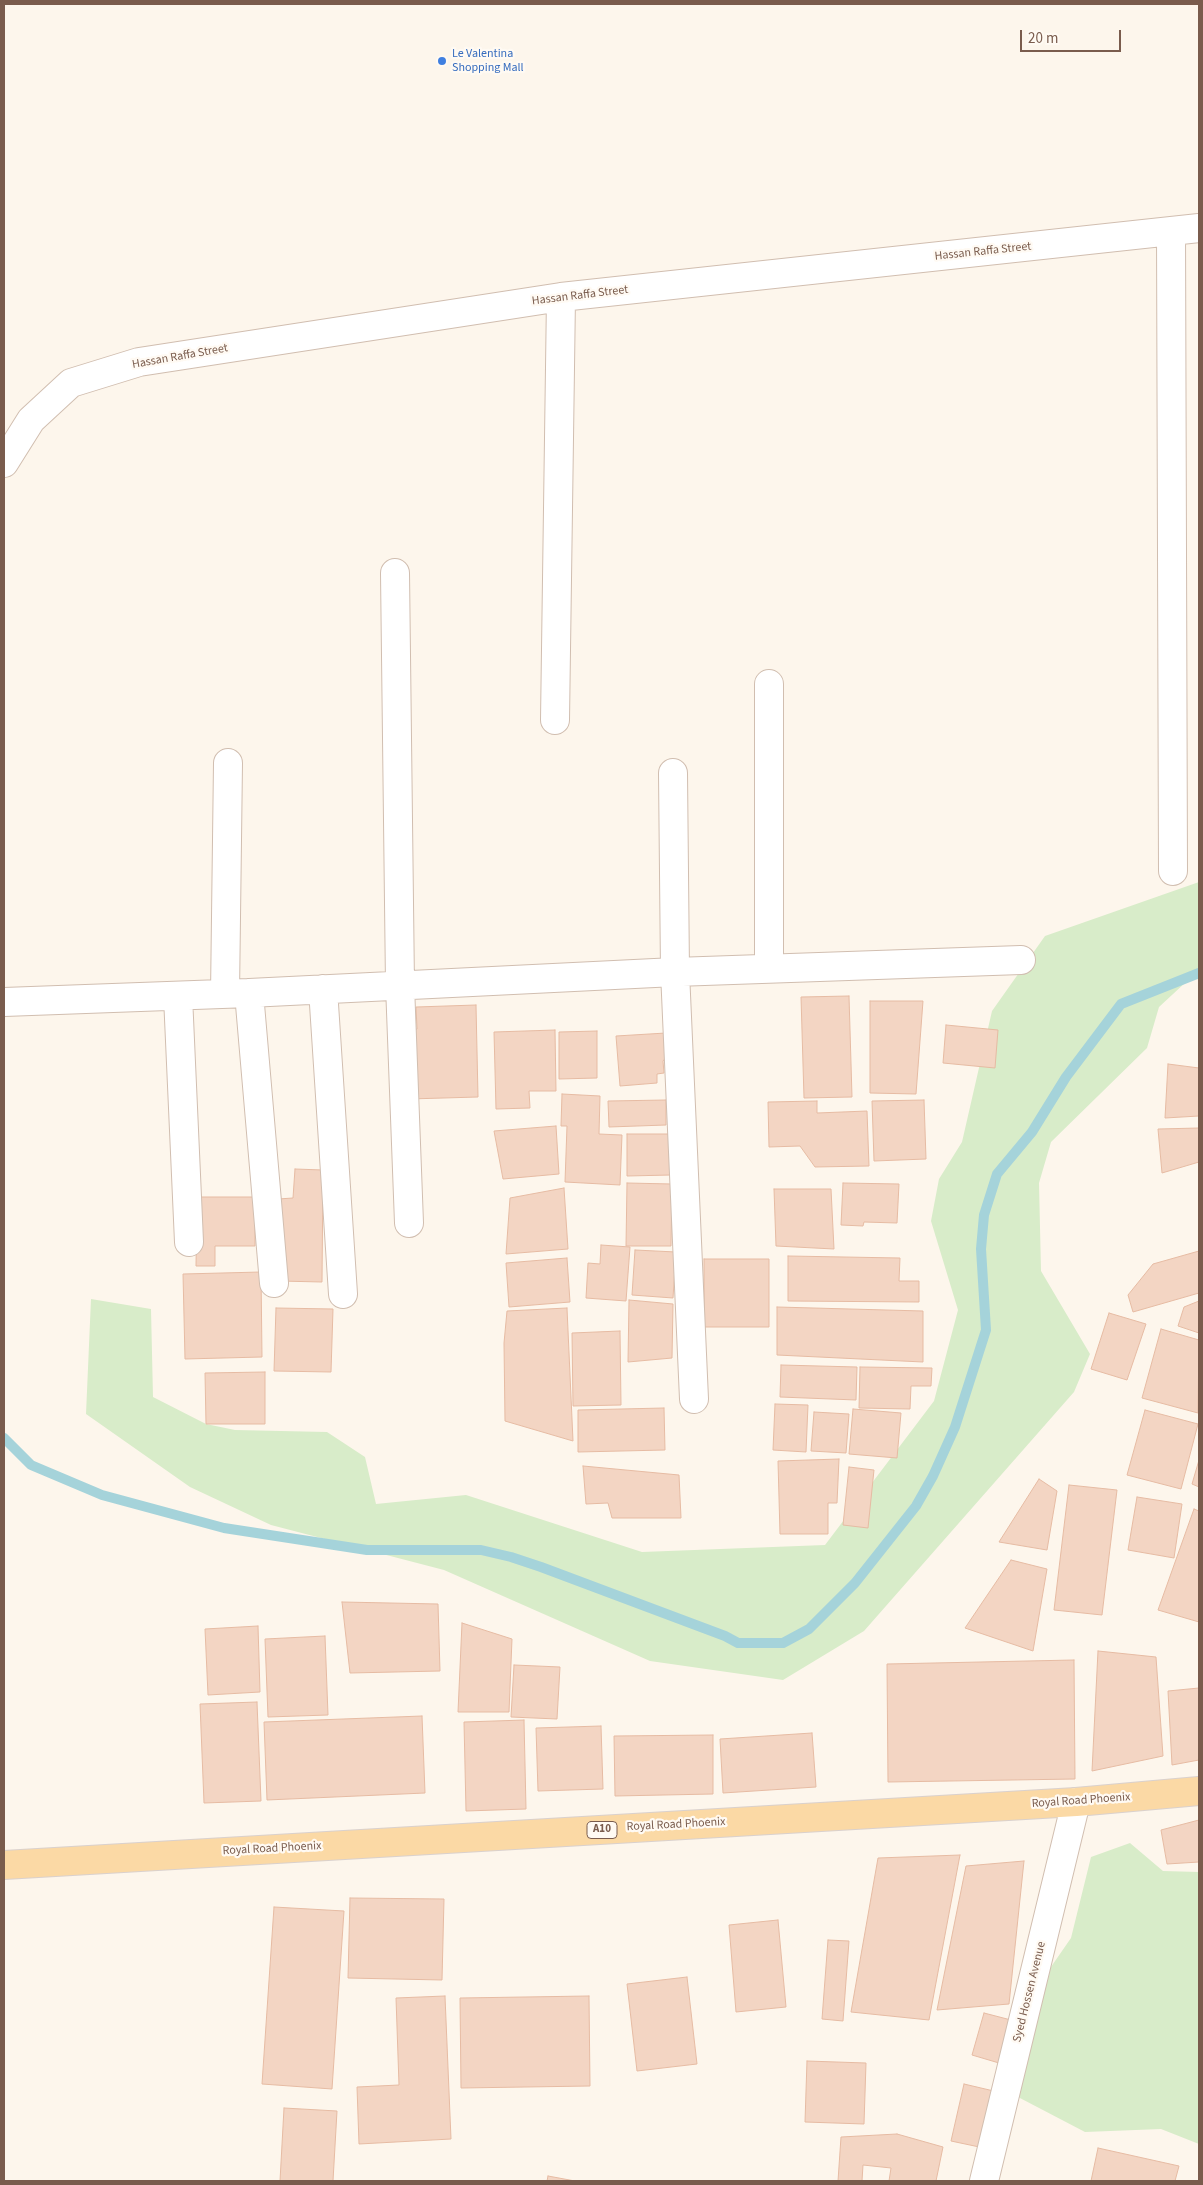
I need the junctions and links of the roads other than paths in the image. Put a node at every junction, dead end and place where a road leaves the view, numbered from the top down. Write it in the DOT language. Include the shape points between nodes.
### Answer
graph roads {
  1 [pos="1199,228"];
  2 [pos="1171,231"];
  3 [pos="561,297"];
  4 [pos="4,463"];
  5 [pos="395,573"];
  6 [pos="769,684"];
  7 [pos="555,720"];
  8 [pos="228,763"];
  9 [pos="673,773"];
  10 [pos="1173,871"];
  11 [pos="1021,960"];
  12 [pos="769,968"];
  13 [pos="675,972"];
  14 [pos="400,986"];
  15 [pos="323,989"];
  16 [pos="237,993"];
  17 [pos="178,996"];
  18 [pos="4,1002"];
  19 [pos="409,1223"];
  20 [pos="189,1242"];
  21 [pos="274,1283"];
  22 [pos="343,1294"];
  23 [pos="694,1399"];
  24 [pos="1199,1791"];
  25 [pos="1076,1802"];
  26 [pos="4,1865"];
  27 [pos="984,2181"];
  1 -- 2 [label="street, Hassan Raffa Street"];
  2 -- 3 [label="street, Hassan Raffa Street"];
  2 -- 10 [label="street"];
  3 -- 4 [label="street, Hassan Raffa Street" via="139,362 71,383 31,420"];
  3 -- 7 [label="street"];
  5 -- 14 [label="street"];
  6 -- 12 [label="street"];
  8 -- 16 [label="street"];
  9 -- 13 [label="street"];
  11 -- 12 [label="street"];
  12 -- 13 [label="street"];
  13 -- 14 [label="street"];
  13 -- 23 [label="street"];
  14 -- 15 [label="street"];
  14 -- 19 [label="street"];
  15 -- 16 [label="street"];
  15 -- 22 [label="street"];
  16 -- 17 [label="street"];
  16 -- 21 [label="street"];
  17 -- 18 [label="street"];
  17 -- 20 [label="street"];
  24 -- 25 [label="main road, Royal Road Phoenix / A10"];
  25 -- 26 [label="main road, Royal Road Phoenix / A10"];
  25 -- 27 [label="street, Syed Hossen Avenue"];
}
